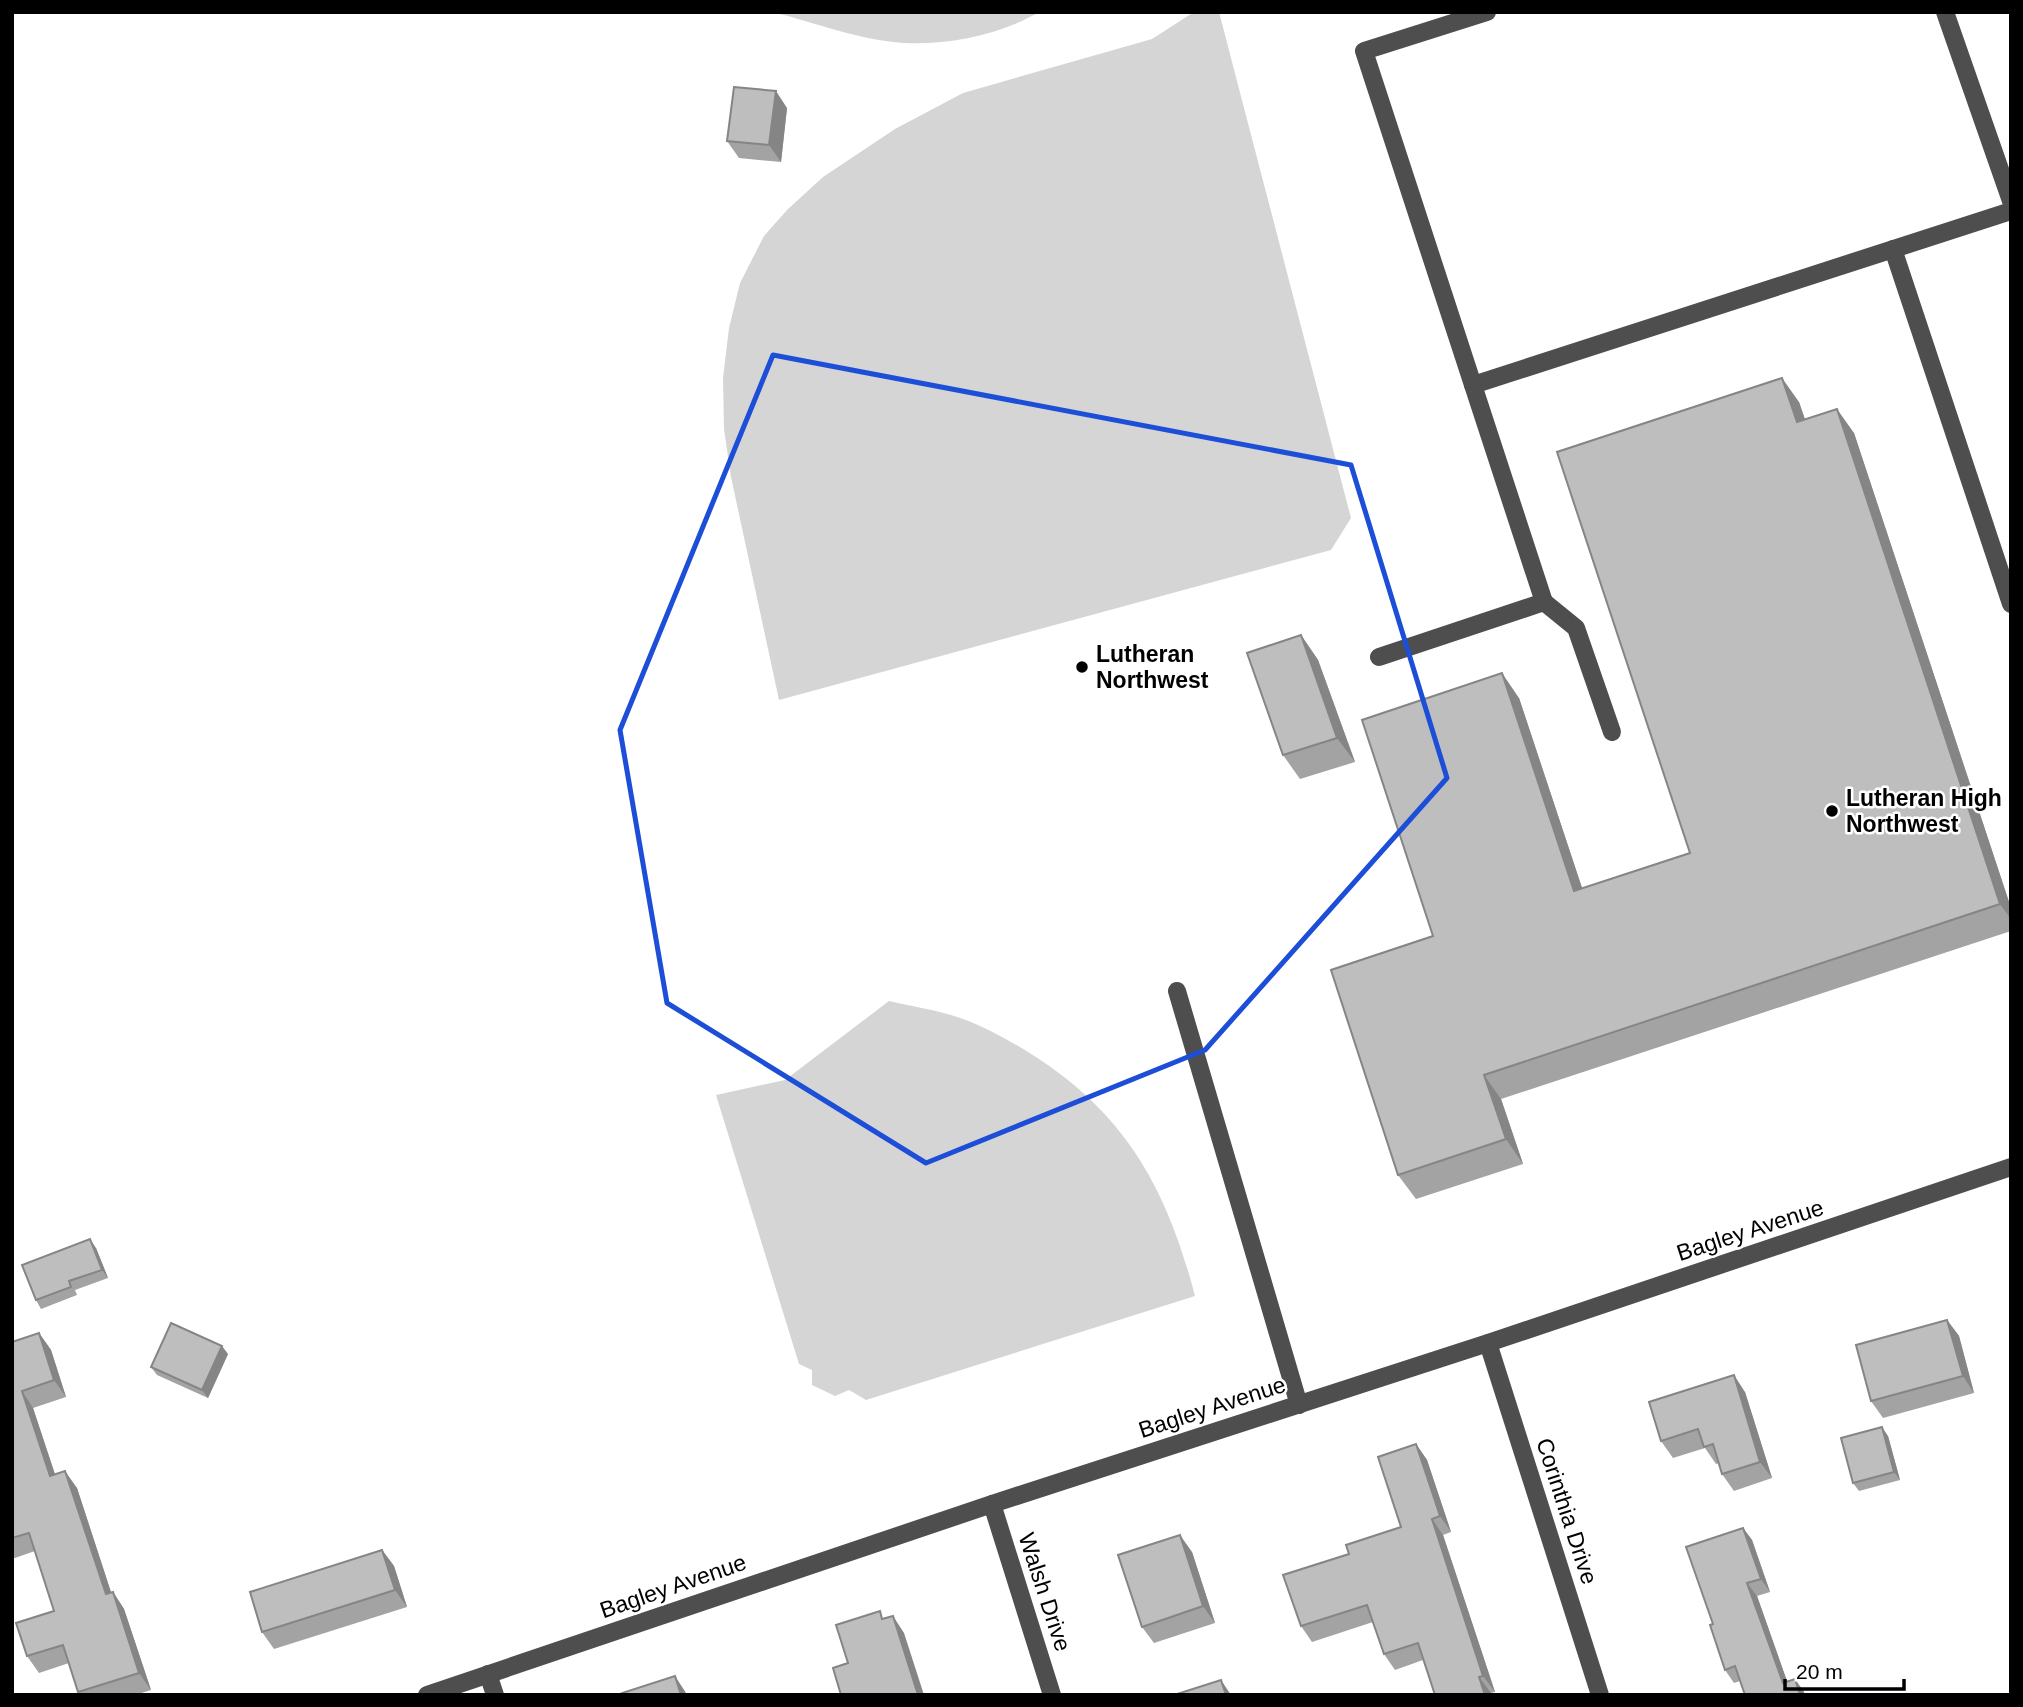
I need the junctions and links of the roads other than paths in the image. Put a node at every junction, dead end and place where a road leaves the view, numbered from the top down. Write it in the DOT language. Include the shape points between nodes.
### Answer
graph roads {
  1 [pos="1487,12"];
  2 [pos="1945,12"];
  3 [pos="2011,201"];
  4 [pos="2011,211"];
  5 [pos="1893,249"];
  6 [pos="1473,385"];
  7 [pos="1544,602"];
  8 [pos="2011,604"];
  9 [pos="1379,657"];
  10 [pos="1612,732"];
  11 [pos="1177,991"];
  12 [pos="2011,1167"];
  13 [pos="1488,1343"];
  14 [pos="1299,1405"];
  15 [pos="992,1504"];
  16 [pos="488,1674"];
  17 [pos="428,1695"];
  18 [pos="495,1695"];
  19 [pos="1052,1695"];
  20 [pos="1600,1695"];
  1 -- 6 [label="street" via="1364,51"];
  2 -- 3 [label="street"];
  4 -- 5 [label="street"];
  5 -- 6 [label="street"];
  5 -- 8 [label="street"];
  6 -- 7 [label="street"];
  7 -- 9 [label="street"];
  7 -- 10 [label="street" via="1576,628"];
  11 -- 14 [label="street"];
  12 -- 13 [label="street, Bagley Avenue"];
  13 -- 14 [label="street, Bagley Avenue"];
  13 -- 20 [label="street, Corinthia Drive"];
  14 -- 15 [label="street, Bagley Avenue"];
  15 -- 16 [label="street, Bagley Avenue"];
  15 -- 19 [label="street, Walsh Drive"];
  16 -- 17 [label="street, Bagley Avenue"];
  16 -- 18 [label="street"];
}
